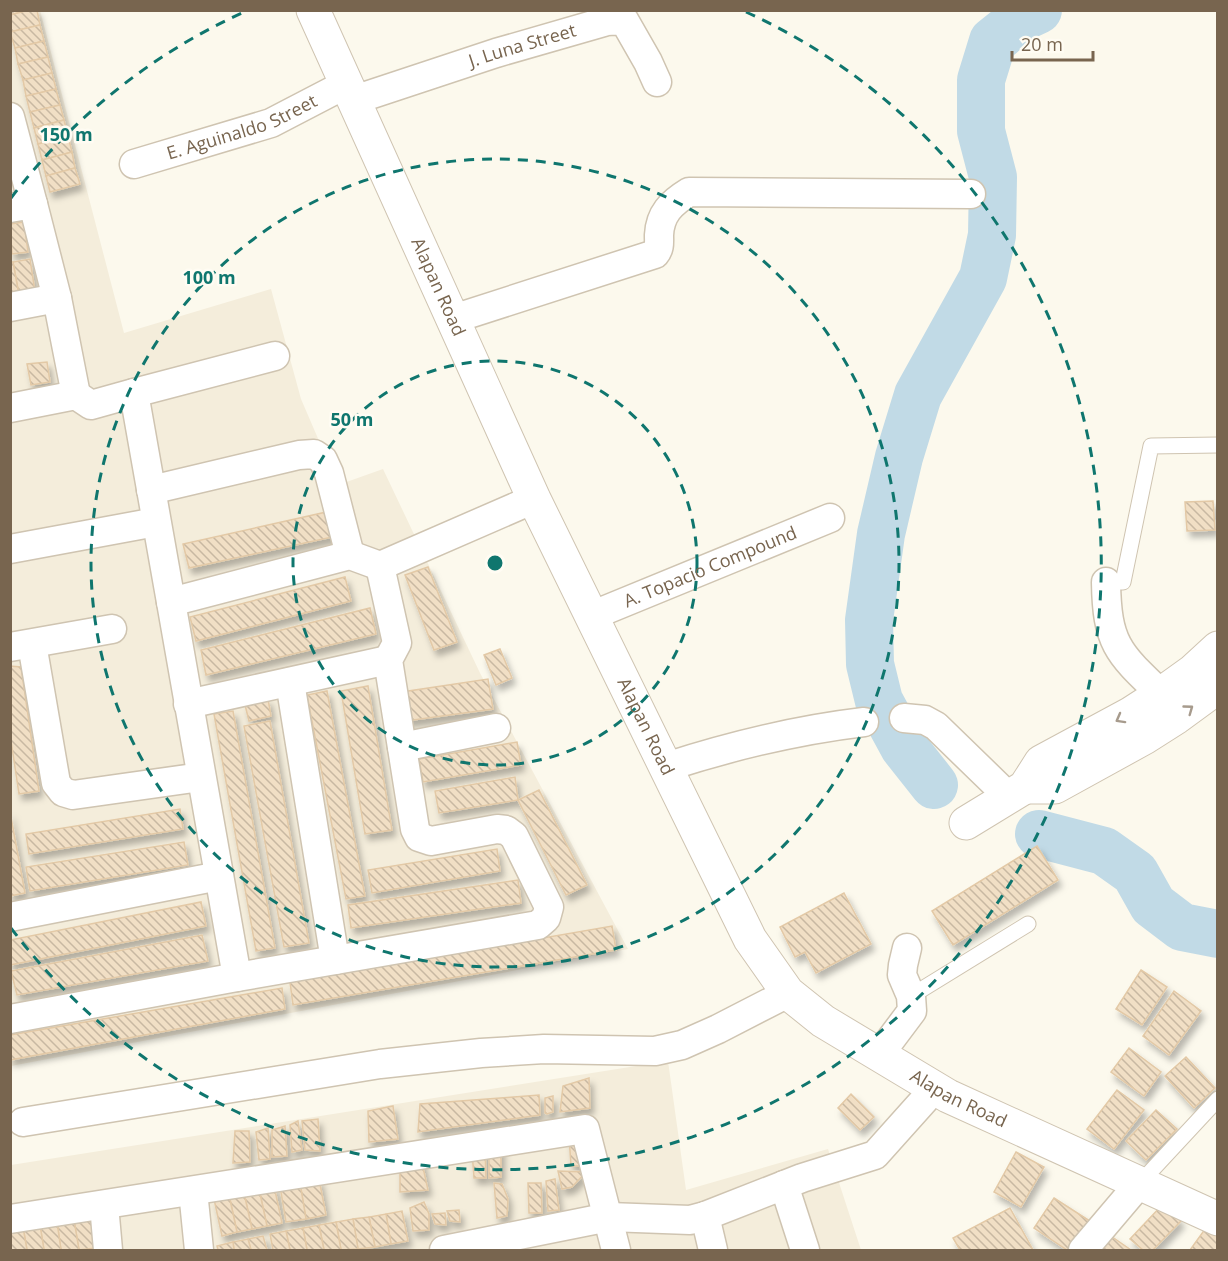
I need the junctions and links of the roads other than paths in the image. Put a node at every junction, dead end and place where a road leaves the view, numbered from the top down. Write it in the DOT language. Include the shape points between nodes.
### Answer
graph roads {
  1 [pos="313,10"];
  2 [pos="657,82"];
  3 [pos="350,92"];
  4 [pos="10,117"];
  5 [pos="134,164"];
  6 [pos="971,194"];
  7 [pos="22,206"];
  8 [pos="57,298"];
  9 [pos="10,306"];
  10 [pos="453,319"];
  11 [pos="275,356"];
  12 [pos="134,393"];
  13 [pos="76,395"];
  14 [pos="10,408"];
  15 [pos="1218,445"];
  16 [pos="151,490"];
  17 [pos="534,499"];
  18 [pos="830,518"];
  19 [pos="156,522"];
  20 [pos="10,549"];
  21 [pos="350,555"];
  22 [pos="380,566"];
  23 [pos="1106,582"];
  24 [pos="171,602"];
  25 [pos="591,616"];
  26 [pos="112,629"];
  27 [pos="21,645"];
  28 [pos="1218,648"];
  29 [pos="388,660"];
  30 [pos="290,682"];
  31 [pos="1218,687"];
  32 [pos="1161,694"];
  33 [pos="188,704"];
  34 [pos="904,718"];
  35 [pos="864,722"];
  36 [pos="496,728"];
  37 [pos="402,747"];
  38 [pos="666,767"];
  39 [pos="201,777"];
  40 [pos="1017,792"];
  41 [pos="966,822"];
  42 [pos="219,876"];
  43 [pos="10,917"];
  44 [pos="1028,924"];
  45 [pos="907,948"];
  46 [pos="335,960"];
  47 [pos="237,977"];
  48 [pos="911,996"];
  49 [pos="774,1000"];
  50 [pos="10,1019"];
  51 [pos="879,1055"];
  52 [pos="935,1088"];
  53 [pos="1218,1099"];
  54 [pos="23,1122"];
  55 [pos="1140,1184"];
  56 [pos="784,1185"];
  57 [pos="193,1191"];
  58 [pos="104,1205"];
  59 [pos="609,1216"];
  60 [pos="705,1216"];
  61 [pos="10,1219"];
  62 [pos="1218,1220"];
  63 [pos="108,1251"];
  64 [pos="199,1251"];
  65 [pos="444,1251"];
  66 [pos="616,1251"];
  67 [pos="713,1251"];
  68 [pos="805,1251"];
  69 [pos="1083,1251"];
  1 -- 3 [label="street, Alapan Road"];
  2 -- 3 [label="street, J. Luna Street" via="624,20 607,21"];
  3 -- 5 [label="street, E. Aguinaldo Street" via="272,123"];
  3 -- 10 [label="street, Alapan Road"];
  4 -- 7 [label="street"];
  6 -- 10 [label="street" via="689,192 665,211 655,254"];
  7 -- 8 [label="street"];
  8 -- 9 [label="street"];
  8 -- 13 [label="street"];
  10 -- 17 [label="street, Alapan Road"];
  11 -- 12 [label="street"];
  12 -- 13 [label="street" via="91,405"];
  12 -- 16 [label="street"];
  13 -- 14 [label="street"];
  15 -- 23 [label="lane" via="1151,446 1123,582"];
  16 -- 19 [label="street"];
  16 -- 21 [label="street" via="314,454 323,460 329,473"];
  17 -- 22 [label="street"];
  17 -- 25 [label="street, Alapan Road"];
  18 -- 25 [label="street, A. Topacio Compound"];
  19 -- 20 [label="street"];
  19 -- 24 [label="street"];
  21 -- 22 [label="street"];
  21 -- 24 [label="street"];
  22 -- 29 [label="street" via="397,643"];
  23 -- 32 [label="street" via="1106,613 1119,649"];
  24 -- 33 [label="street"];
  25 -- 38 [label="street, Alapan Road"];
  26 -- 27 [label="street"];
  27 -- 39 [label="street" via="56,783 63,792 73,795"];
  28 -- 32 [label="street"];
  29 -- 30 [label="street"];
  29 -- 37 [label="street"];
  30 -- 33 [label="street"];
  30 -- 46 [label="street"];
  40 -- 31 [label="street, one-way" via="1055,787 1169,723"];
  32 -- 40 [label="street, one-way" via="1041,762"];
  33 -- 39 [label="street"];
  34 -- 40 [label="street" via="925,720 936,726"];
  35 -- 38 [label="street" via="777,735"];
  36 -- 37 [label="street"];
  37 -- 46 [label="street" via="419,837 431,841 506,830 514,836 549,907 546,918 538,925"];
  38 -- 49 [label="street, Alapan Road" via="750,939"];
  39 -- 42 [label="street"];
  40 -- 41 [label="street"];
  42 -- 43 [label="street"];
  42 -- 47 [label="street"];
  44 -- 48 [label="lane"];
  45 -- 48 [label="street" via="902,975"];
  46 -- 47 [label="street"];
  47 -- 50 [label="street"];
  48 -- 51 [label="street" via="912,1011"];
  49 -- 51 [label="street, Alapan Road" via="823,1021"];
  49 -- 54 [label="street" via="682,1045 655,1051 544,1049 391,1062"];
  51 -- 52 [label="street, Alapan Road"];
  52 -- 55 [label="street, Alapan Road"];
  52 -- 56 [label="street" via="875,1155"];
  53 -- 55 [label="lane"];
  55 -- 62 [label="street, Alapan Road"];
  55 -- 69 [label="street"];
  56 -- 60 [label="street"];
  56 -- 68 [label="street"];
  57 -- 58 [label="street"];
  57 -- 59 [label="street" via="585,1129"];
  57 -- 64 [label="street"];
  58 -- 61 [label="street"];
  58 -- 63 [label="street"];
  59 -- 60 [label="street" via="690,1221"];
  59 -- 65 [label="street"];
  59 -- 66 [label="street"];
  60 -- 67 [label="street"];
}
